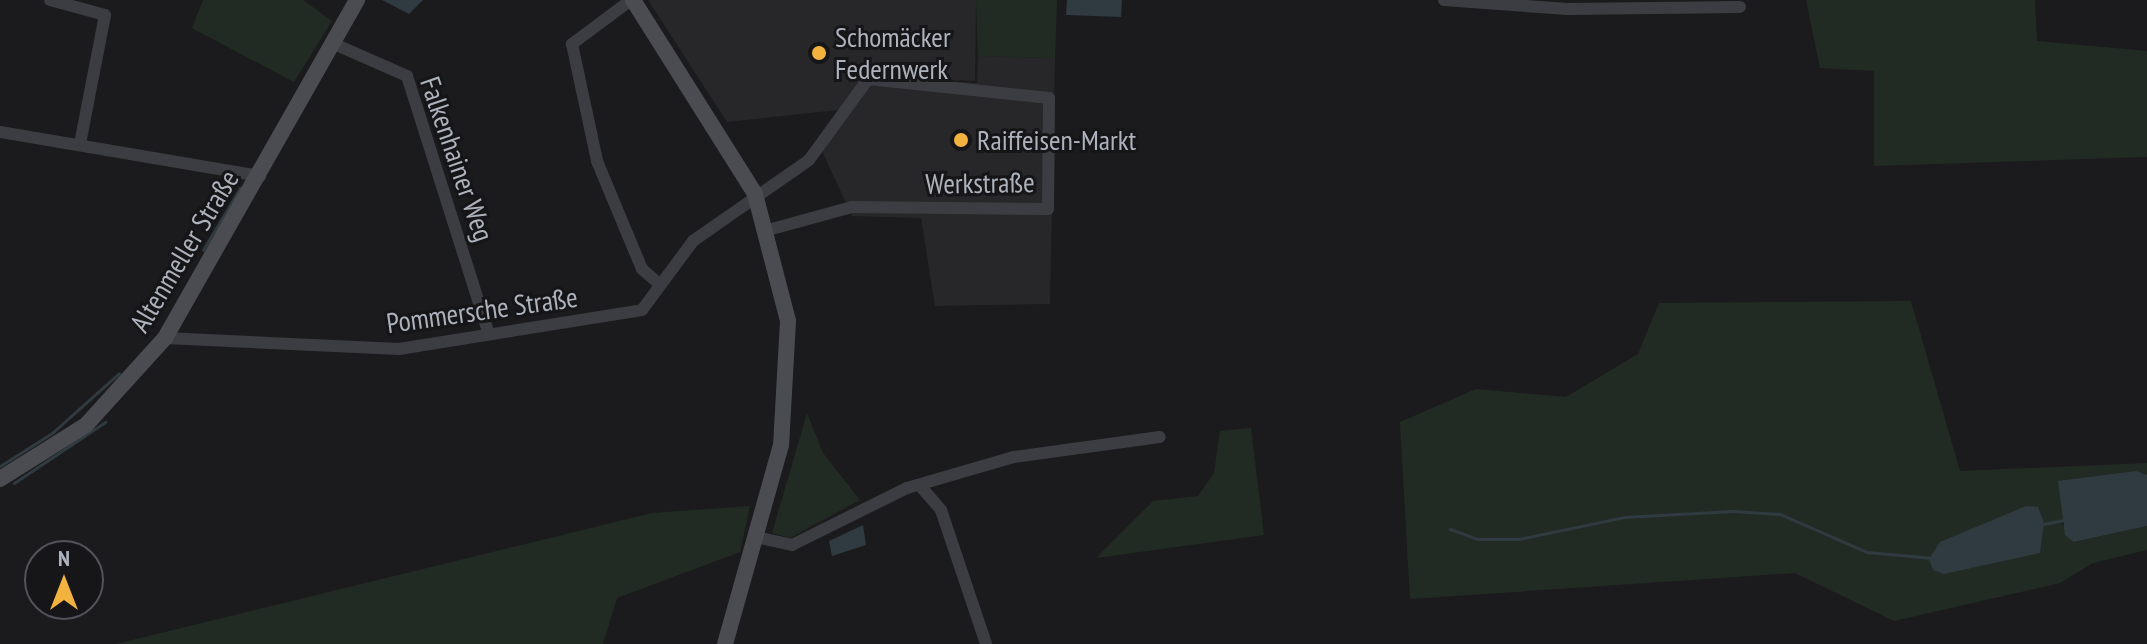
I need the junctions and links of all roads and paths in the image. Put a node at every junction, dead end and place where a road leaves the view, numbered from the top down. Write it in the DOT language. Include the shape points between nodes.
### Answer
graph roads {
  1 [pos="50,0"];
  2 [pos="357,0"];
  3 [pos="632,0"];
  4 [pos="1444,0"];
  5 [pos="1740,7"];
  6 [pos="332,43"];
  7 [pos="868,79"];
  8 [pos="0,132"];
  9 [pos="80,144"];
  10 [pos="260,176"];
  11 [pos="755,194"];
  12 [pos="768,230"];
  13 [pos="658,283"];
  14 [pos="489,334"];
  15 [pos="165,338"];
  16 [pos="1160,437"];
  17 [pos="0,479"];
  18 [pos="922,488"];
  19 [pos="755,537"];
  20 [pos="725,644"];
  21 [pos="986,644"];
  1 -- 9 [label="street" via="105,15"];
  2 -- 6 [label="main road, Altenmeller Straße"];
  3 -- 11 [label="main road"];
  3 -- 13 [label="street" via="572,44 597,161 642,269"];
  4 -- 5 [label="street" via="1568,9"];
  6 -- 10 [label="main road, Altenmeller Straße"];
  6 -- 14 [label="street, Falkenhainer Weg" via="407,76"];
  7 -- 11 [label="street, Pommersche Straße" via="809,160"];
  7 -- 12 [label="street, Werkstraße" via="1049,98 1048,209 852,207"];
  8 -- 9 [label="street"];
  9 -- 10 [label="street"];
  10 -- 15 [label="main road, Altenmeller Straße"];
  11 -- 12 [label="main road"];
  11 -- 13 [label="street, Pommersche Straße" via="693,241"];
  12 -- 19 [label="main road" via="788,321 789,378"];
  13 -- 14 [label="street, Pommersche Straße" via="642,310"];
  14 -- 15 [label="street, Pommersche Straße" via="399,349"];
  15 -- 17 [label="main road, Altenmeller Straße" via="86,425"];
  16 -- 18 [label="street" via="1014,457"];
  18 -- 19 [label="street" via="896,491 792,545"];
  18 -- 21 [label="street" via="941,510"];
  19 -- 20 [label="main road"];
}
